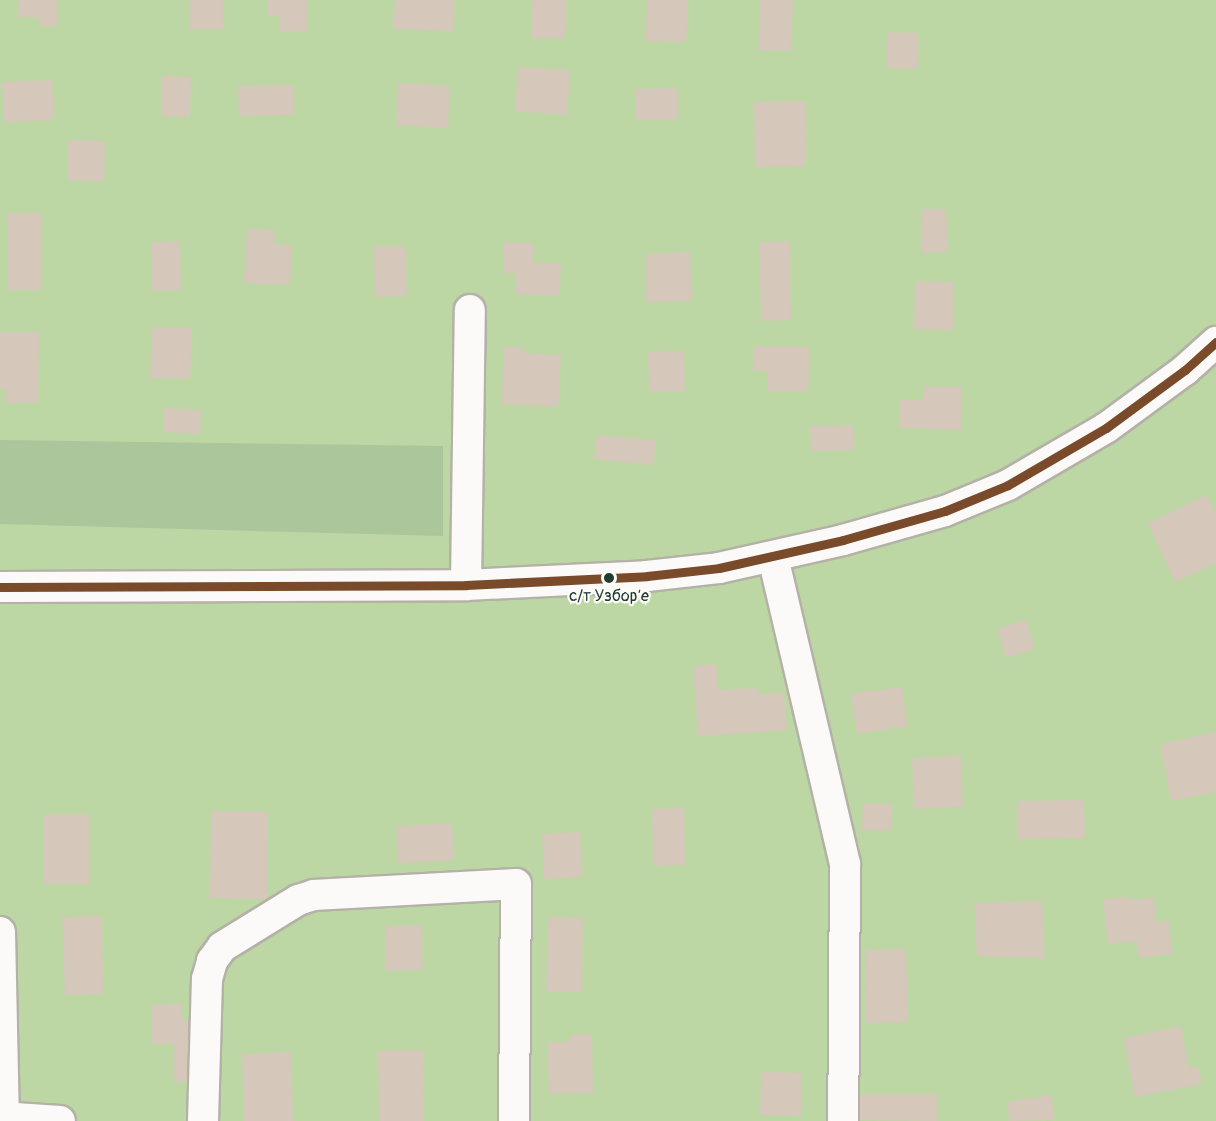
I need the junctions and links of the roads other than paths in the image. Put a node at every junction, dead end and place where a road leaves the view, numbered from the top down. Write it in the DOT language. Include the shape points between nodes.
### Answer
graph roads {
  1 [pos="470,310"];
  2 [pos="1216,342"];
  3 [pos="773,557"];
  4 [pos="465,585"];
  5 [pos="0,587"];
  6 [pos="0,932"];
  7 [pos="3,1118"];
  8 [pos="60,1121"];
  9 [pos="203,1121"];
  10 [pos="514,1121"];
  11 [pos="843,1121"];
  1 -- 4 [label="street"];
  2 -- 3 [label="street" via="1106,428 1008,484 945,511"];
  3 -- 4 [label="street" via="647,576"];
  3 -- 11 [label="street" via="845,864"];
  4 -- 5 [label="street"];
  6 -- 7 [label="street"];
  7 -- 8 [label="street"];
  9 -- 10 [label="street" via="207,979 212,961 222,947 298,900 314,895 516,884"];
}
